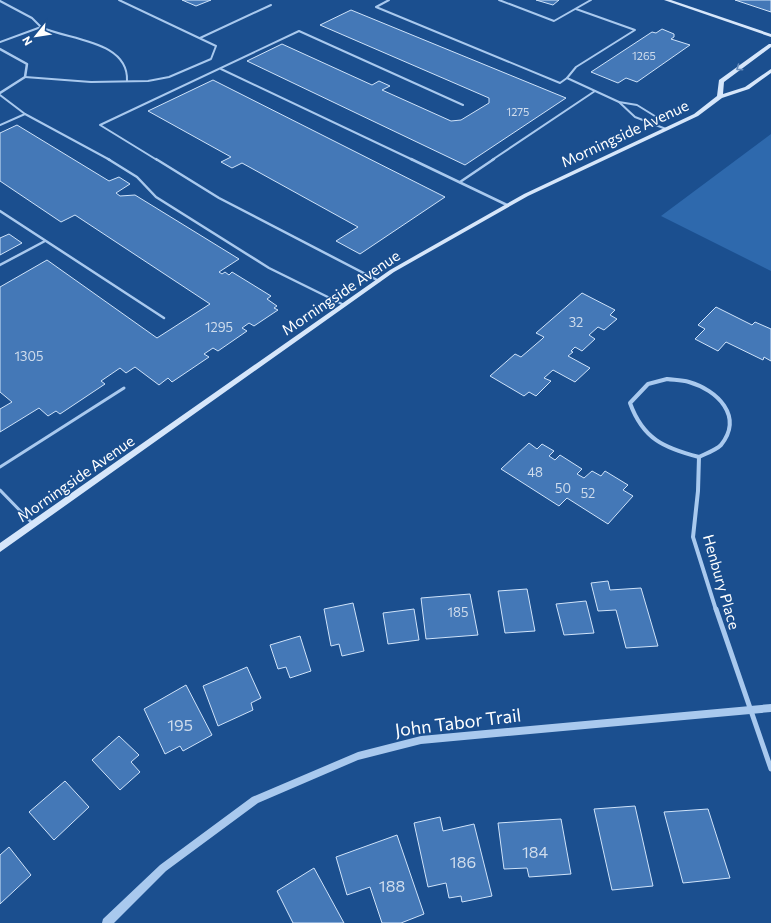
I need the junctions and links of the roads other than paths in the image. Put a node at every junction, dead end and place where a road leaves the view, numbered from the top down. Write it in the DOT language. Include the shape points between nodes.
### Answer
graph roads {
  1 [pos="119,0"];
  2 [pos="389,0"];
  3 [pos="499,0"];
  4 [pos="591,0"];
  5 [pos="666,0"];
  6 [pos="0,1"];
  7 [pos="271,6"];
  8 [pos="576,9"];
  9 [pos="41,27"];
  10 [pos="771,36"];
  11 [pos="200,38"];
  12 [pos="0,42"];
  13 [pos="771,45"];
  14 [pos="0,49"];
  15 [pos="221,69"];
  16 [pos="771,71"];
  17 [pos="25,77"];
  18 [pos="567,78"];
  19 [pos="127,81"];
  20 [pos="595,91"];
  21 [pos="0,94"];
  22 [pos="720,97"];
  23 [pos="619,102"];
  24 [pos="463,105"];
  25 [pos="25,114"];
  26 [pos="0,124"];
  27 [pos="657,124"];
  28 [pos="667,129"];
  29 [pos="460,182"];
  30 [pos="508,205"];
  31 [pos="0,211"];
  32 [pos="45,240"];
  33 [pos="0,265"];
  34 [pos="379,281"];
  35 [pos="344,305"];
  36 [pos="164,318"];
  37 [pos="124,388"];
  38 [pos="699,457"];
  39 [pos="0,467"];
  40 [pos="0,490"];
  41 [pos="33,524"];
  42 [pos="0,548"];
  43 [pos="771,708"];
  44 [pos="750,710"];
  45 [pos="771,769"];
  46 [pos="107,923"];
  1 -- 11 [label="lane"];
  2 -- 18 [label="lane" via="376,7 560,83"];
  3 -- 8 [label="lane" via="554,21"];
  4 -- 8 [label="lane"];
  5 -- 10 [label="main road"];
  6 -- 9 [label="lane" via="32,18"];
  7 -- 11 [label="lane"];
  8 -- 18 [label="lane" via="636,30 576,67"];
  9 -- 12 [label="lane"];
  9 -- 19 [label="lane" via="64,37 98,44 118,59 127,70"];
  11 -- 19 [label="lane" via="216,46 211,59 169,77"];
  13 -- 22 [label="main road, one-way" via="721,81"];
  14 -- 17 [label="street" via="28,64"];
  15 -- 24 [label="lane" via="299,31"];
  15 -- 29 [label="lane"];
  15 -- 34 [label="lane" via="100,125 219,198"];
  16 -- 22 [label="main road, Morningside Avenue" via="747,88"];
  17 -- 19 [label="lane" via="91,82"];
  17 -- 21 [label="street"];
  18 -- 20 [label="lane"];
  20 -- 23 [label="lane"];
  20 -- 29 [label="lane"];
  21 -- 25 [label="lane"];
  22 -- 28 [label="main road, Morningside Avenue" via="696,115"];
  23 -- 27 [label="lane" via="625,111 643,122"];
  23 -- 27 [label="lane" via="637,105 658,118"];
  25 -- 26 [label="lane"];
  25 -- 35 [label="lane" via="137,177 156,197 269,268"];
  27 -- 28 [label="lane"];
  28 -- 30 [label="main road, Morningside Avenue"];
  29 -- 30 [label="lane"];
  30 -- 34 [label="main road, Morningside Avenue"];
  31 -- 32 [label="lane"];
  32 -- 33 [label="lane"];
  32 -- 36 [label="lane"];
  34 -- 35 [label="main road, Morningside Avenue"];
  35 -- 41 [label="main road, Morningside Avenue"];
  37 -- 39 [label="lane"];
  38 -- 38 [label="street" via="671,450 642,430 633,416 630,403 648,384 667,379 687,381 712,392 727,408 730,427 720,446"];
  38 -- 44 [label="street, Henbury Place" via="693,537 718,620"];
  40 -- 41 [label="lane"];
  41 -- 42 [label="main road, Morningside Avenue"];
  43 -- 44 [label="street, John Tabor Trail"];
  44 -- 45 [label="street, Henbury Place"];
  44 -- 46 [label="street, John Tabor Trail" via="421,740 358,756 255,800 163,868"];
}
